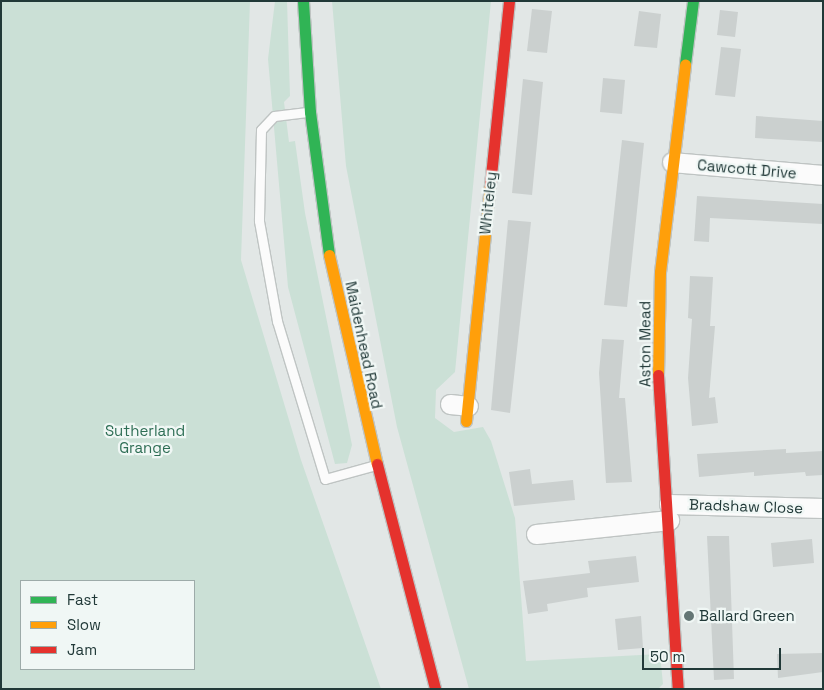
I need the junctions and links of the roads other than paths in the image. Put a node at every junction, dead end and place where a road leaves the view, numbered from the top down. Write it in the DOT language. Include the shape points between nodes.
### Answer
graph roads {
  1 [pos="304,1"];
  2 [pos="509,1"];
  3 [pos="692,1"];
  4 [pos="310,112"];
  5 [pos="672,162"];
  6 [pos="823,175"];
  7 [pos="461,410"];
  8 [pos="376,465"];
  9 [pos="823,508"];
  10 [pos="669,512"];
  11 [pos="536,534"];
  12 [pos="435,689"];
  13 [pos="678,689"];
  1 -- 4 [label="street, Maidenhead Road"];
  2 -- 7 [label="street, Whiteley"];
  3 -- 5 [label="street, Aston Mead"];
  4 -- 8 [label="street, Maidenhead Road" via="324,229"];
  4 -- 8 [label="lane" via="274,116 261,130 259,221 277,321 325,479"];
  5 -- 6 [label="street, Cawcott Drive"];
  5 -- 10 [label="street, Aston Mead" via="660,272 658,376"];
  8 -- 12 [label="street, Maidenhead Road"];
  9 -- 10 [label="street, Bradshaw Close"];
  10 -- 11 [label="street" via="564,540"];
  10 -- 13 [label="street, Aston Mead"];
}
